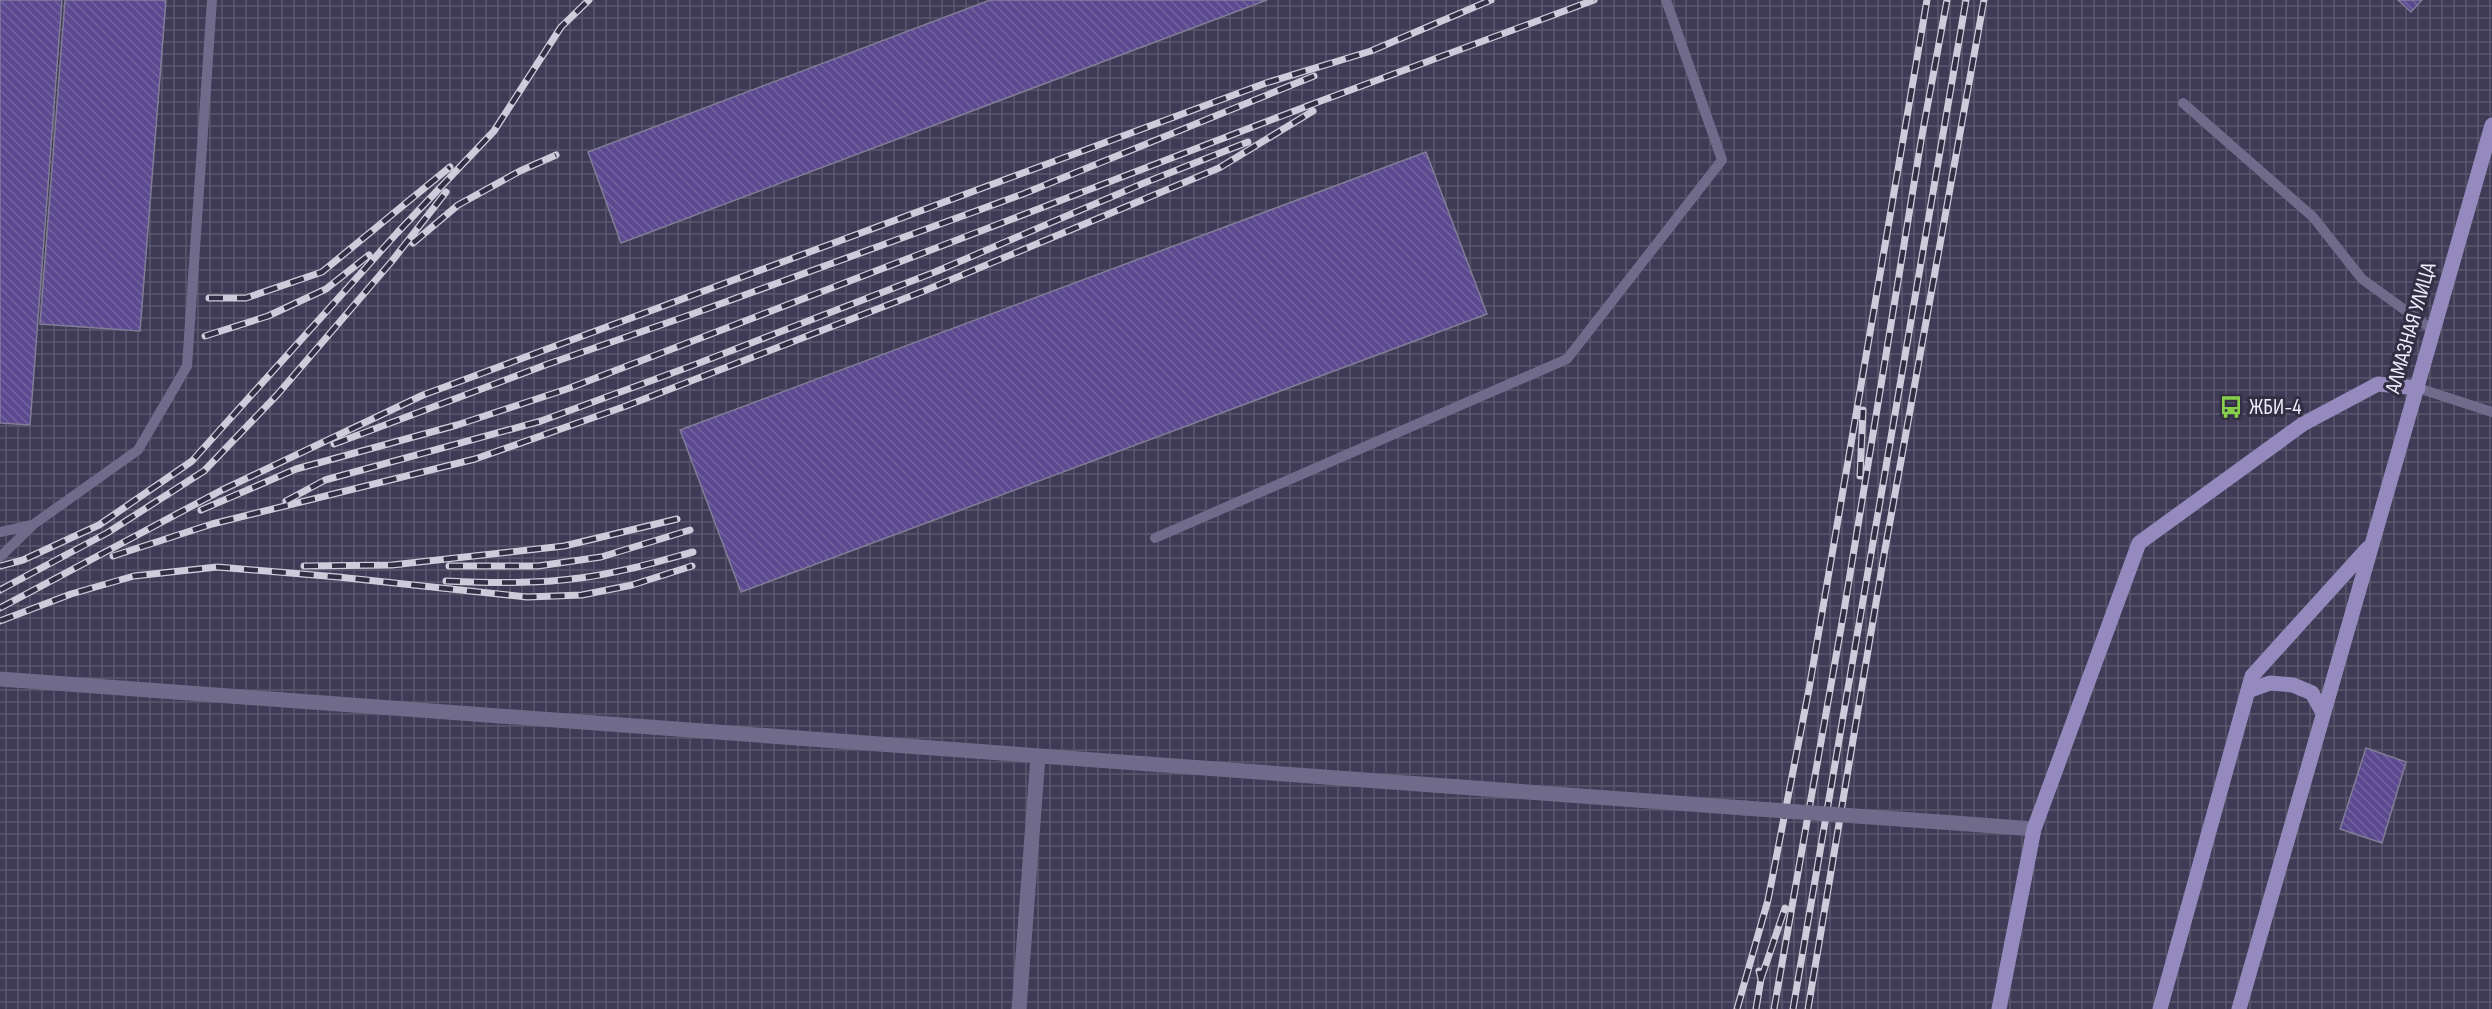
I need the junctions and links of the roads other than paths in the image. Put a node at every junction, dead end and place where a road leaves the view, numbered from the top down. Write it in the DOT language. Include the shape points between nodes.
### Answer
graph roads {
  1 [pos="212,0"];
  2 [pos="1666,0"];
  3 [pos="2183,103"];
  4 [pos="2492,124"];
  5 [pos="2434,331"];
  6 [pos="2418,388"];
  7 [pos="2492,412"];
  8 [pos="34,524"];
  9 [pos="0,532"];
  10 [pos="1155,538"];
  11 [pos="2372,543"];
  12 [pos="0,557"];
  13 [pos="0,680"];
  14 [pos="2248,691"];
  15 [pos="2323,713"];
  16 [pos="1038,756"];
  17 [pos="2034,829"];
  18 [pos="1019,1009"];
  19 [pos="1999,1009"];
  20 [pos="2160,1009"];
  21 [pos="2239,1009"];
  1 -- 8 [label="lane" via="187,366 138,450"];
  2 -- 10 [label="lane" via="1722,160 1567,359"];
  3 -- 5 [label="lane" via="2313,217 2362,279"];
  4 -- 5 [label="street, АЛМАЗНАЯ УЛИЦА"];
  5 -- 6 [label="street, АЛМАЗНАЯ УЛИЦА"];
  6 -- 7 [label="lane"];
  6 -- 11 [label="street, АЛМАЗНАЯ УЛИЦА"];
  6 -- 17 [label="street" via="2378,384 2303,424 2139,543"];
  8 -- 9 [label="lane"];
  8 -- 12 [label="lane"];
  11 -- 14 [label="street" via="2252,676"];
  11 -- 15 [label="street, АЛМАЗНАЯ УЛИЦА"];
  13 -- 16 [label="street"];
  14 -- 15 [label="street" via="2270,683 2294,685 2312,693"];
  14 -- 20 [label="street"];
  15 -- 21 [label="street, АЛМАЗНАЯ УЛИЦА"];
  16 -- 17 [label="street, bridge"];
  16 -- 18 [label="street"];
  17 -- 19 [label="street"];
}
